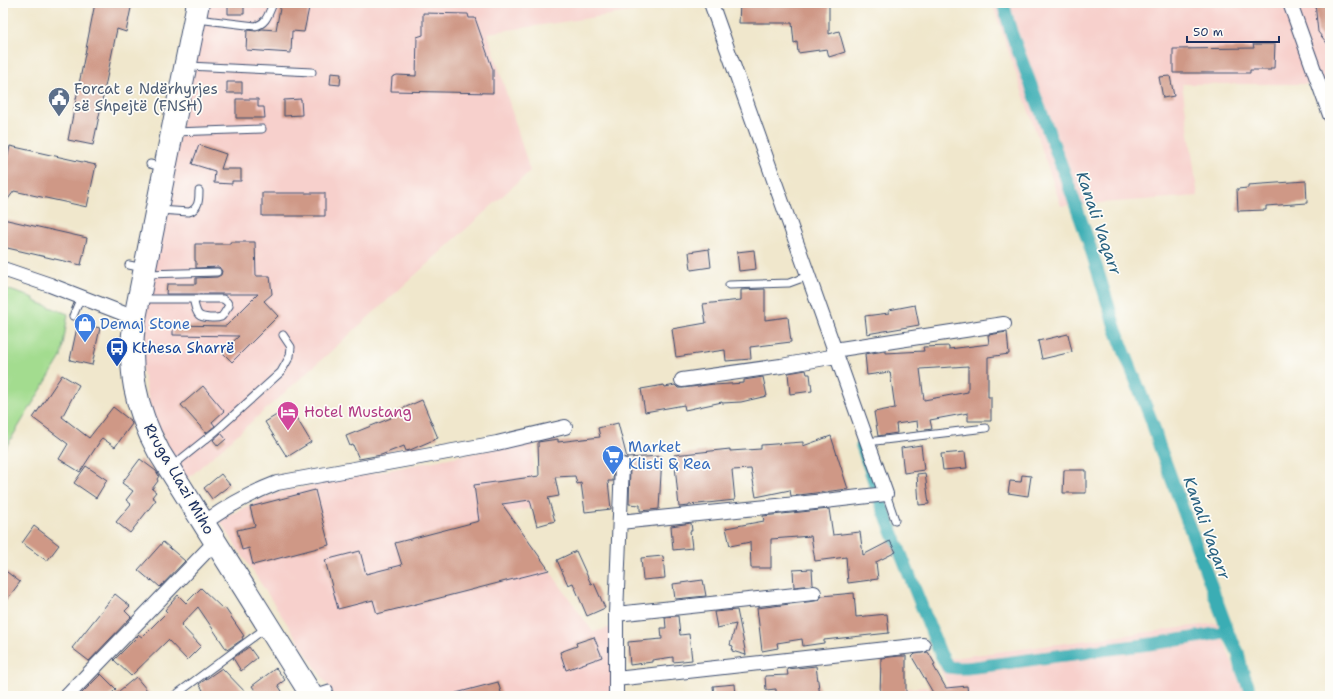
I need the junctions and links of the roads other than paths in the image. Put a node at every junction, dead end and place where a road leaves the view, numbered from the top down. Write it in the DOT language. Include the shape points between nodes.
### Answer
graph roads {
  1 [pos="712,3"];
  2 [pos="1290,3"];
  3 [pos="272,6"];
  4 [pos="196,11"];
  5 [pos="185,66"];
  6 [pos="312,72"];
  7 [pos="1330,115"];
  8 [pos="262,129"];
  9 [pos="172,132"];
  10 [pos="199,190"];
  11 [pos="157,209"];
  12 [pos="3,269"];
  13 [pos="139,269"];
  14 [pos="218,272"];
  15 [pos="808,276"];
  16 [pos="729,285"];
  17 [pos="81,297"];
  18 [pos="193,299"];
  19 [pos="136,308"];
  20 [pos="73,316"];
  21 [pos="1004,324"];
  22 [pos="282,335"];
  23 [pos="835,353"];
  24 [pos="682,380"];
  25 [pos="565,427"];
  26 [pos="986,428"];
  27 [pos="867,442"];
  28 [pos="622,465"];
  29 [pos="169,468"];
  30 [pos="886,494"];
  31 [pos="896,520"];
  32 [pos="620,522"];
  33 [pos="204,523"];
  34 [pos="215,542"];
  35 [pos="814,593"];
  36 [pos="616,614"];
  37 [pos="268,626"];
  38 [pos="923,645"];
  39 [pos="616,679"];
  40 [pos="317,693"];
  41 [pos="67,696"];
  42 [pos="174,696"];
  43 [pos="616,696"];
  1 -- 15 [label="street"];
  2 -- 7 [label="street"];
  3 -- 4 [label="lane" via="267,18 255,26"];
  4 -- 5 [label="main road, Rruga Llazi Miho"];
  5 -- 6 [label="lane"];
  5 -- 9 [label="main road, Rruga Llazi Miho"];
  8 -- 9 [label="lane"];
  9 -- 11 [label="main road, Rruga Llazi Miho" via="157,165"];
  10 -- 11 [label="lane" via="198,205 193,211"];
  11 -- 13 [label="main road, Rruga Llazi Miho"];
  12 -- 17 [label="street"];
  13 -- 14 [label="lane"];
  13 -- 19 [label="main road, Rruga Llazi Miho"];
  15 -- 16 [label="lane" via="789,283"];
  15 -- 23 [label="street"];
  17 -- 19 [label="street"];
  17 -- 20 [label="lane"];
  18 -- 18 [label="lane" via="222,299 229,306 219,318 204,317 196,310"];
  18 -- 19 [label="lane"];
  19 -- 29 [label="main road, Rruga Llazi Miho" via="131,359 133,383 146,427"];
  21 -- 23 [label="street"];
  22 -- 29 [label="lane" via="291,347 290,356 281,372 216,431"];
  23 -- 24 [label="street" via="781,366"];
  23 -- 27 [label="street"];
  25 -- 33 [label="street" via="497,443 277,484 263,488"];
  26 -- 27 [label="lane"];
  27 -- 30 [label="street"];
  28 -- 32 [label="street"];
  29 -- 33 [label="main road, Rruga Llazi Miho"];
  30 -- 31 [label="lane"];
  30 -- 32 [label="street"];
  32 -- 36 [label="street"];
  33 -- 34 [label="main road, Rruga Llazi Miho"];
  34 -- 37 [label="main road, Rruga Llazi Miho"];
  34 -- 41 [label="street"];
  35 -- 36 [label="street"];
  36 -- 39 [label="street"];
  37 -- 40 [label="main road, Rruga Llazi Miho"];
  37 -- 42 [label="lane"];
  38 -- 39 [label="street"];
  39 -- 43 [label="street"];
}
